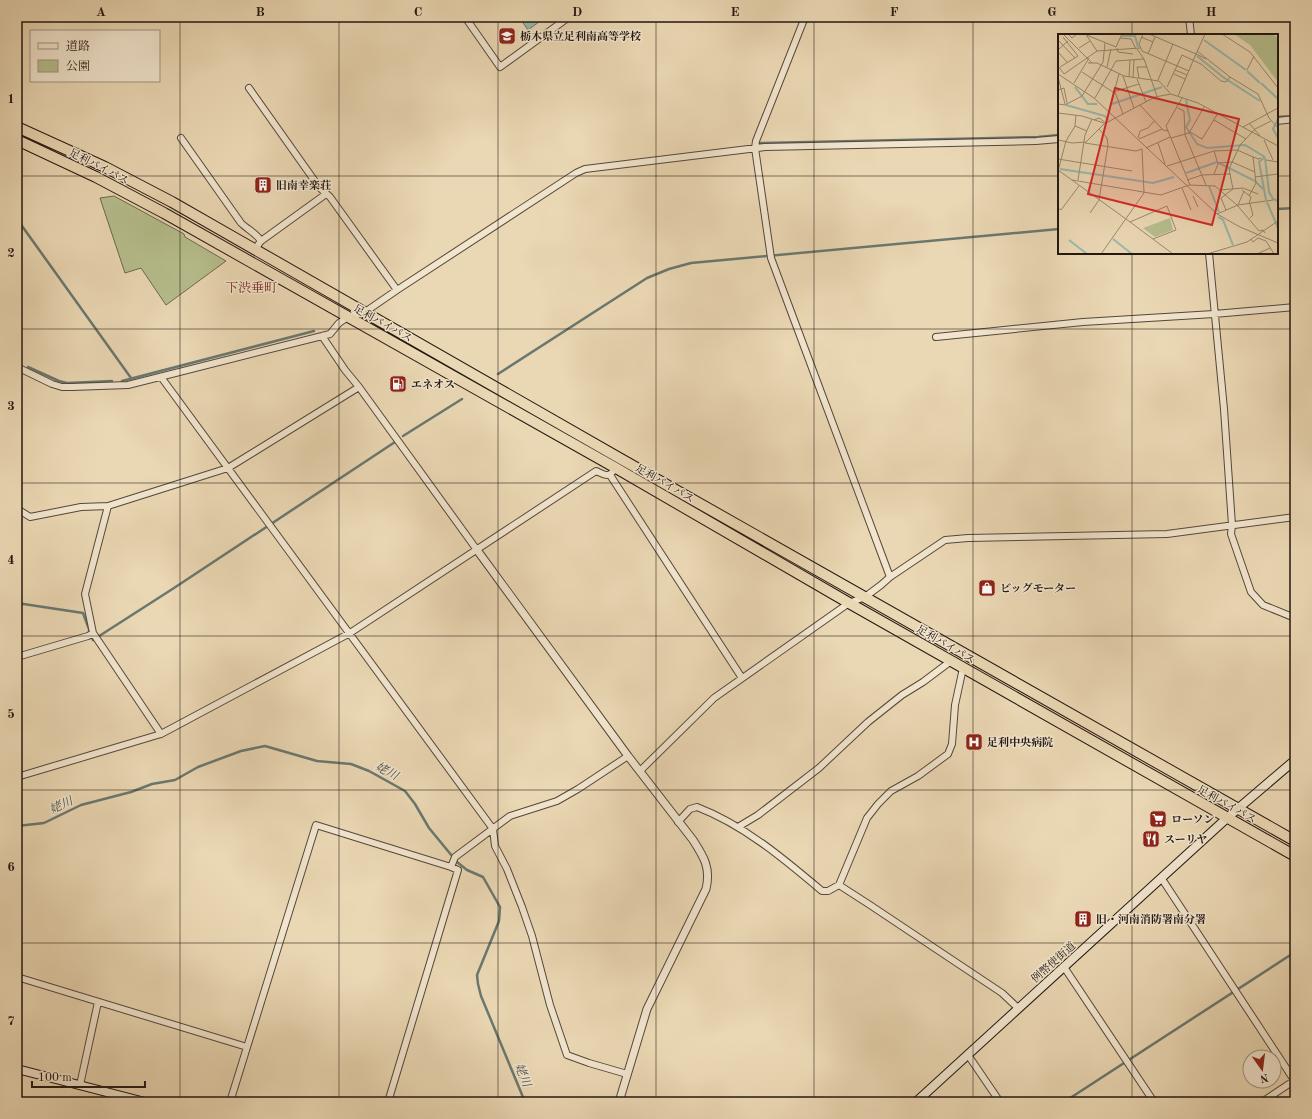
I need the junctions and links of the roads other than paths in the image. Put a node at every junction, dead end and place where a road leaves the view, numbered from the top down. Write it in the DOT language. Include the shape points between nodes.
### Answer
graph roads {
  1 [pos="465,17"];
  2 [pos="569,17"];
  3 [pos="805,17"];
  4 [pos="1189,17"];
  5 [pos="1191,34"];
  6 [pos="249,88"];
  7 [pos="1295,119"];
  8 [pos="1278,121"];
  9 [pos="17,127"];
  10 [pos="180,138"];
  11 [pos="1058,139"];
  12 [pos="17,140"];
  13 [pos="756,148"];
  14 [pos="326,194"];
  15 [pos="258,245"];
  16 [pos="1209,254"];
  17 [pos="397,290"];
  18 [pos="1295,307"];
  19 [pos="365,312"];
  20 [pos="1214,314"];
  21 [pos="348,317"];
  22 [pos="322,336"];
  23 [pos="936,337"];
  24 [pos="17,367"];
  25 [pos="161,377"];
  26 [pos="359,387"];
  27 [pos="228,468"];
  28 [pos="613,472"];
  29 [pos="108,506"];
  30 [pos="17,510"];
  31 [pos="1295,517"];
  32 [pos="1232,525"];
  33 [pos="477,550"];
  34 [pos="890,577"];
  35 [pos="865,597"];
  36 [pos="849,603"];
  37 [pos="1295,618"];
  38 [pos="93,633"];
  39 [pos="350,633"];
  40 [pos="17,657"];
  41 [pos="951,661"];
  42 [pos="963,668"];
  43 [pos="742,678"];
  44 [pos="161,734"];
  45 [pos="628,756"];
  46 [pos="1295,760"];
  47 [pos="640,772"];
  48 [pos="17,777"];
  49 [pos="1238,808"];
  50 [pos="1227,818"];
  51 [pos="678,822"];
  52 [pos="738,827"];
  53 [pos="494,829"];
  54 [pos="1295,841"];
  55 [pos="1295,856"];
  56 [pos="451,867"];
  57 [pos="1162,879"];
  58 [pos="838,886"];
  59 [pos="1064,967"];
  60 [pos="17,977"];
  61 [pos="98,1002"];
  62 [pos="1018,1008"];
  63 [pos="247,1047"];
  64 [pos="968,1055"];
  65 [pos="17,1069"];
  66 [pos="627,1074"];
  67 [pos="1295,1080"];
  68 [pos="80,1085"];
  69 [pos="145,1102"];
  70 [pos="230,1102"];
  71 [pos="388,1102"];
  72 [pos="619,1102"];
  73 [pos="916,1102"];
  74 [pos="1000,1102"];
  75 [pos="1154,1102"];
  76 [pos="1262,1102"];
  1 -- 2 [label="street" via="500,67"];
  3 -- 13 [label="street" via="756,141"];
  4 -- 5 [label="street"];
  6 -- 14 [label="street"];
  7 -- 8 [label="street"];
  9 -- 15 [label="highway, 足利バイパス" via="105,167"];
  10 -- 15 [label="street" via="241,223 258,236"];
  11 -- 13 [label="street"];
  12 -- 21 [label="highway, 足利バイパス" via="96,177"];
  13 -- 17 [label="street" via="585,169"];
  13 -- 34 [label="street" via="771,258"];
  14 -- 15 [label="street"];
  14 -- 17 [label="street"];
  15 -- 19 [label="highway, 足利バイパス"];
  16 -- 20 [label="street"];
  17 -- 19 [label="street"];
  18 -- 20 [label="street"];
  19 -- 21 [label="street"];
  19 -- 35 [label="highway, 足利バイパス"];
  20 -- 23 [label="street" via="1083,322"];
  20 -- 32 [label="street"];
  21 -- 22 [label="street" via="330,334"];
  21 -- 28 [label="highway, 足利バイパス"];
  22 -- 25 [label="street"];
  22 -- 26 [label="street"];
  24 -- 25 [label="street" via="52,384 67,387 128,385"];
  25 -- 27 [label="street"];
  26 -- 27 [label="street"];
  26 -- 33 [label="street"];
  27 -- 29 [label="street"];
  27 -- 39 [label="street"];
  28 -- 33 [label="street" via="606,476 596,471"];
  28 -- 36 [label="highway, 足利バイパス"];
  28 -- 43 [label="street"];
  29 -- 30 [label="street" via="30,517"];
  29 -- 38 [label="street" via="85,594"];
  31 -- 32 [label="street"];
  32 -- 34 [label="street" via="1167,534 945,540"];
  32 -- 37 [label="street" via="1231,534 1251,592 1263,605"];
  33 -- 39 [label="street"];
  33 -- 45 [label="street"];
  34 -- 35 [label="street"];
  35 -- 36 [label="street"];
  35 -- 49 [label="highway, 足利バイパス"];
  36 -- 41 [label="highway, 足利バイパス"];
  36 -- 43 [label="street"];
  38 -- 40 [label="street"];
  38 -- 44 [label="street"];
  39 -- 44 [label="street"];
  39 -- 53 [label="street"];
  41 -- 42 [label="highway, 足利バイパス"];
  41 -- 52 [label="street" via="902,695 868,722 819,768 758,815"];
  42 -- 50 [label="highway, 足利バイパス"];
  42 -- 58 [label="street" via="955,705 952,744 948,754 918,776 891,791 866,818"];
  43 -- 47 [label="street" via="714,698"];
  44 -- 48 [label="street"];
  45 -- 47 [label="street"];
  45 -- 53 [label="street" via="557,801 510,816"];
  46 -- 49 [label="main road, 例幣使街道"];
  47 -- 51 [label="street"];
  49 -- 50 [label="main road, 例幣使街道"];
  49 -- 54 [label="highway, 足利バイパス"];
  50 -- 55 [label="highway, 足利バイパス"];
  50 -- 57 [label="main road, 例幣使街道"];
  51 -- 52 [label="street" via="690,809 697,807"];
  51 -- 66 [label="street" via="701,853 708,871 708,879 699,903 647,1009"];
  52 -- 58 [label="street" via="784,859 822,891"];
  53 -- 56 [label="street" via="455,857"];
  53 -- 66 [label="street" via="495,846 507,869 532,936 550,1005 567,1055"];
  56 -- 63 [label="street" via="316,825"];
  56 -- 71 [label="street" via="458,870"];
  57 -- 59 [label="main road, 例幣使街道"];
  57 -- 67 [label="street"];
  58 -- 62 [label="street" via="1002,993"];
  59 -- 62 [label="main road, 例幣使街道"];
  59 -- 75 [label="street"];
  60 -- 61 [label="street"];
  61 -- 63 [label="street"];
  61 -- 68 [label="street"];
  62 -- 64 [label="main road, 例幣使街道"];
  63 -- 70 [label="street"];
  64 -- 73 [label="main road, 例幣使街道"];
  64 -- 74 [label="street"];
  65 -- 68 [label="main road"];
  66 -- 72 [label="street"];
  67 -- 76 [label="street"];
  68 -- 69 [label="main road"];
}
